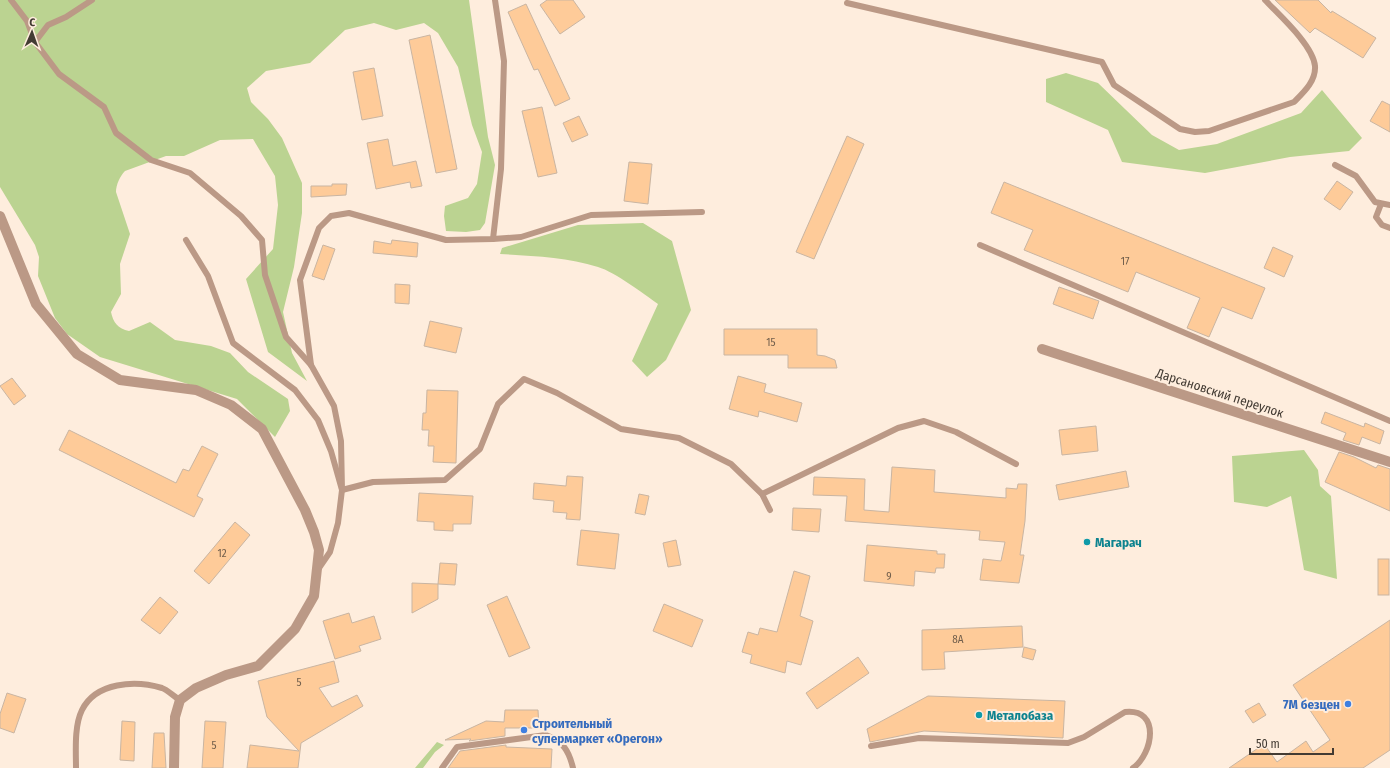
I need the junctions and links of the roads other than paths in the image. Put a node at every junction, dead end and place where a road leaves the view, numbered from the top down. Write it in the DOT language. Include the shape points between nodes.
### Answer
graph roads {
  1 [pos="11,0"];
  2 [pos="92,0"];
  3 [pos="495,0"];
  4 [pos="1265,0"];
  5 [pos="847,3"];
  6 [pos="35,42"];
  7 [pos="1335,165"];
  8 [pos="1381,204"];
  9 [pos="1390,205"];
  10 [pos="702,212"];
  11 [pos="0,216"];
  12 [pos="1390,228"];
  13 [pos="186,240"];
  14 [pos="494,240"];
  15 [pos="980,245"];
  16 [pos="1042,349"];
  17 [pos="310,365"];
  18 [pos="1390,420"];
  19 [pos="1390,462"];
  20 [pos="1016,464"];
  21 [pos="342,490"];
  22 [pos="762,494"];
  23 [pos="770,510"];
  24 [pos="317,570"];
  25 [pos="180,700"];
  26 [pos="871,746"];
  27 [pos="76,768"];
  28 [pos="174,768"];
  29 [pos="442,768"];
  30 [pos="573,768"];
  31 [pos="1133,768"];
  1 -- 6 [label="lane" via="27,21"];
  2 -- 6 [label="lane" via="48,25"];
  3 -- 14 [label="lane" via="504,61 501,169"];
  4 -- 5 [label="lane" via="1310,52 1315,65 1305,92 1294,102 1209,131 1195,132 1180,129 1114,85 1102,62"];
  6 -- 17 [label="lane" via="59,74 104,107 116,133 151,160 190,172 241,216 262,240 266,275 286,337"];
  7 -- 8 [label="lane" via="1356,176 1370,197"];
  8 -- 9 [label="lane"];
  8 -- 12 [label="lane" via="1376,217"];
  10 -- 14 [label="lane" via="591,215 521,237"];
  11 -- 24 [label="street" via="36,304 77,354 120,380 196,390 231,405 262,429 305,510 319,550"];
  13 -- 21 [label="lane" via="208,276 233,343 295,390 318,420 331,451"];
  14 -- 17 [label="lane" via="446,240 349,214 332,216 319,228 300,280"];
  15 -- 18 [label="lane"];
  16 -- 19 [label="street, Дарсановский переулок"];
  17 -- 21 [label="lane" via="334,406 341,441"];
  20 -- 22 [label="lane" via="956,432 924,421 898,428"];
  21 -- 22 [label="lane" via="373,482 445,480 480,449 498,404 524,379 557,393 621,429 679,438 730,464"];
  21 -- 24 [label="lane" via="338,523 330,552"];
  22 -- 23 [label="lane"];
  24 -- 25 [label="street" via="314,596 295,629 271,654 258,666 220,677 196,688"];
  25 -- 27 [label="lane" via="163,689 137,684 117,685 96,693 82,710 76,739"];
  25 -- 28 [label="street" via="175,718"];
  26 -- 31 [label="lane" via="918,738 1068,743 1084,737 1126,712 1133,711 1147,720 1150,735 1144,756"];
  29 -- 30 [label="lane" via="457,747 546,735 558,739 565,747"];
}
